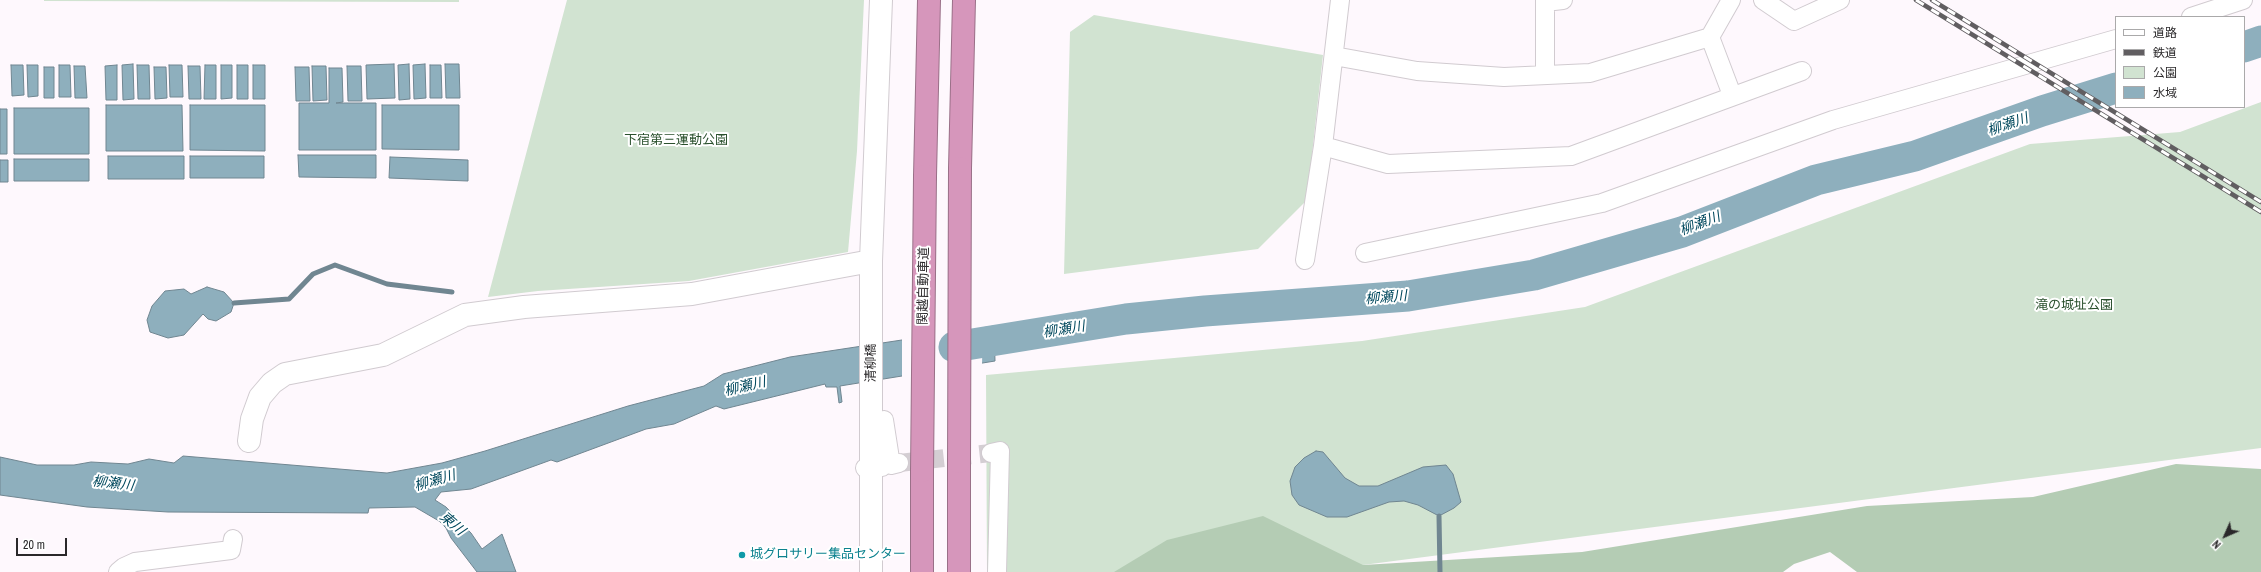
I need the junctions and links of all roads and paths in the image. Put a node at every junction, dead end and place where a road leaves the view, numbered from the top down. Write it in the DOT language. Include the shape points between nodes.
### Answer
graph roads {
  1 [pos="881,0"];
  2 [pos="929,0"];
  3 [pos="964,0"];
  4 [pos="1340,0"];
  5 [pos="1563,0"];
  6 [pos="1731,0"];
  7 [pos="1762,0"];
  8 [pos="1840,0"];
  9 [pos="2243,0"];
  10 [pos="1545,1"];
  11 [pos="2194,16"];
  12 [pos="1710,37"];
  13 [pos="2115,38"];
  14 [pos="1334,56"];
  15 [pos="1802,71"];
  16 [pos="1545,75"];
  17 [pos="1732,95"];
  18 [pos="1323,146"];
  19 [pos="1365,252"];
  20 [pos="1305,260"];
  21 [pos="871,261"];
  22 [pos="248,441"];
  23 [pos="992,452"];
  24 [pos="899,463"];
  25 [pos="867,468"];
  26 [pos="233,539"];
  27 [pos="118,572"];
  28 [pos="871,572"];
  29 [pos="922,572"];
  30 [pos="959,572"];
  31 [pos="997,572"];
  1 -- 21 [label="street, 清柳橋"];
  2 -- 29 [label="highway, 関越自動車道, bridge"];
  3 -- 30 [label="highway, bridge" via="960,168"];
  4 -- 14 [label="street"];
  5 -- 10 [label="street"];
  6 -- 12 [label="street"];
  7 -- 8 [label="street" via="1794,21"];
  9 -- 11 [label="street"];
  10 -- 16 [label="street"];
  12 -- 16 [label="street" via="1590,73"];
  12 -- 17 [label="street"];
  13 -- 19 [label="street" via="1833,120 1602,203"];
  14 -- 16 [label="street" via="1417,71 1504,77"];
  14 -- 18 [label="street"];
  15 -- 17 [label="street"];
  17 -- 18 [label="street" via="1571,156 1388,164"];
  18 -- 20 [label="street"];
  21 -- 22 [label="street" via="692,294 524,307 465,315 383,355 285,374 272,383 260,397"];
  21 -- 25 [label="street, 清柳橋" via="872,414"];
  23 -- 31 [label="street" via="1000,451"];
  24 -- 25 [label="street" via="891,465 884,420 882,467"];
  25 -- 28 [label="street, 清柳橋"];
  26 -- 27 [label="street" via="232,550 135,562"];
}
